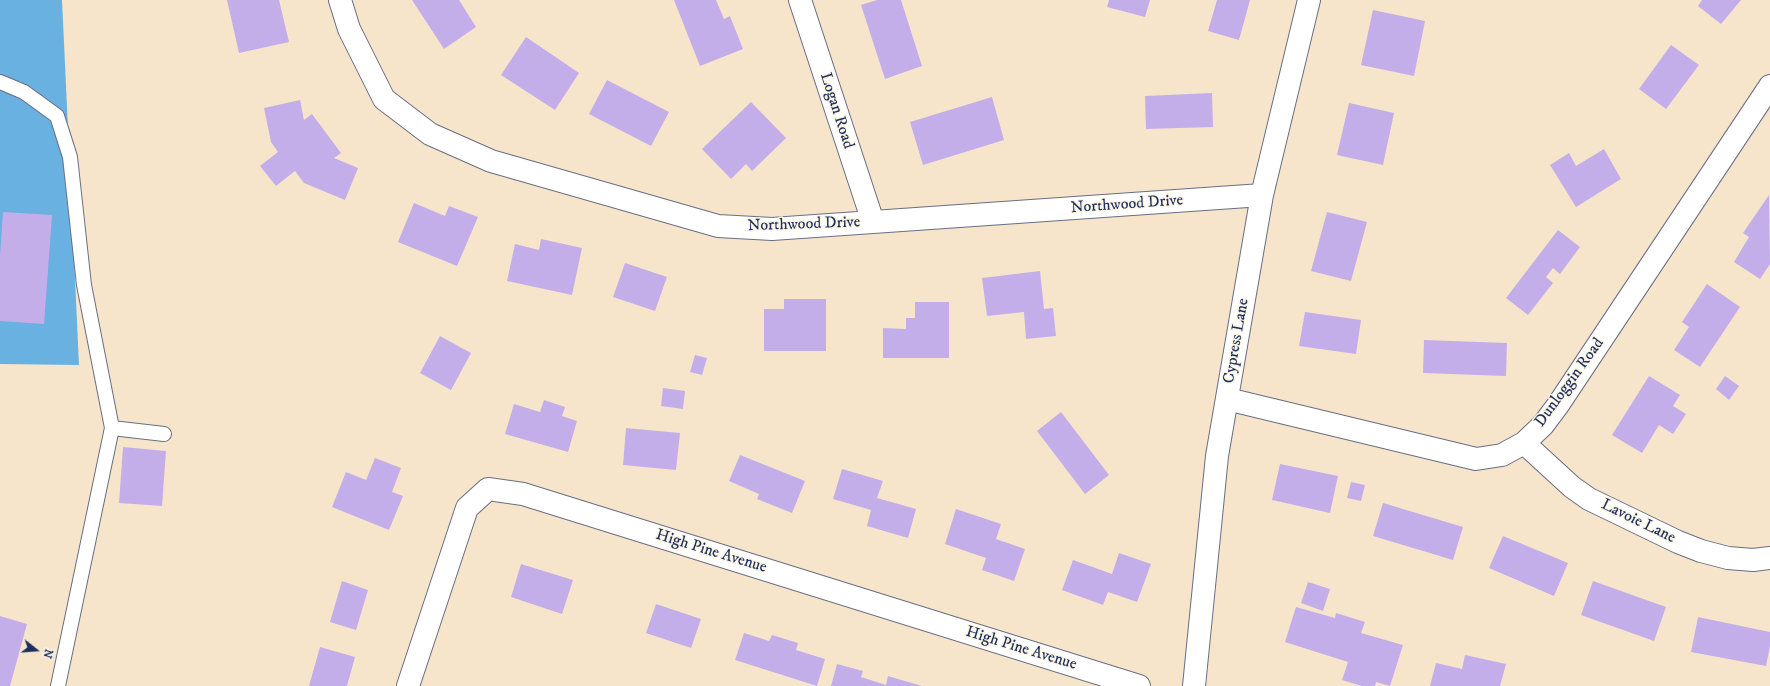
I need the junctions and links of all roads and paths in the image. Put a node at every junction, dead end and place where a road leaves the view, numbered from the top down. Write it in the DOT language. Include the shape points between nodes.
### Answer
graph roads {
  1 [pos="340,0"];
  2 [pos="800,0"];
  3 [pos="1309,0"];
  4 [pos="0,82"];
  5 [pos="1770,86"];
  6 [pos="1262,195"];
  7 [pos="873,222"];
  8 [pos="1227,399"];
  9 [pos="112,428"];
  10 [pos="164,434"];
  11 [pos="1524,443"];
  12 [pos="1770,558"];
  13 [pos="58,686"];
  14 [pos="408,686"];
  15 [pos="1139,686"];
  16 [pos="1194,686"];
  1 -- 7 [label="street, Northwood Drive" via="349,29 384,99 430,134 491,161 718,226 772,229"];
  2 -- 7 [label="street, Logan Road"];
  3 -- 6 [label="street, Cypress Lane"];
  4 -- 9 [label="lane" via="24,92 57,116 70,157 84,285"];
  5 -- 11 [label="street, Dunloggin Road" via="1558,405 1543,425"];
  6 -- 7 [label="street, Northwood Drive"];
  6 -- 8 [label="street, Cypress Lane"];
  8 -- 11 [label="street, Dunloggin Road" via="1476,459 1502,455"];
  8 -- 16 [label="street, Cypress Lane" via="1217,456"];
  9 -- 10 [label="lane"];
  9 -- 13 [label="lane"];
  11 -- 12 [label="street, Lavoie Lane" via="1572,487 1590,499 1678,542 1701,552 1728,558"];
  14 -- 15 [label="street, High Pine Avenue" via="467,508 488,489 523,494"];
}
